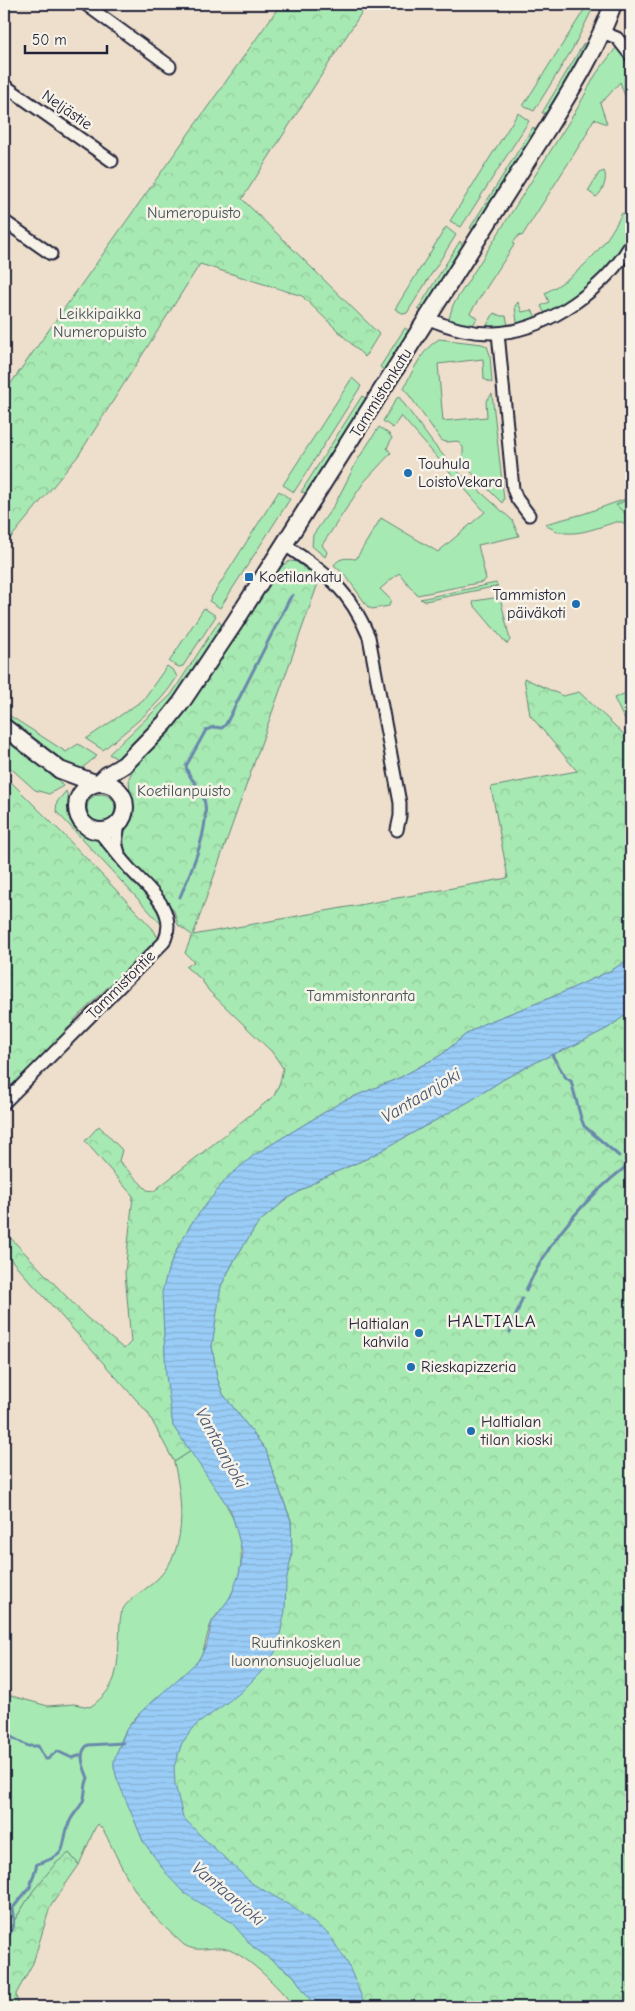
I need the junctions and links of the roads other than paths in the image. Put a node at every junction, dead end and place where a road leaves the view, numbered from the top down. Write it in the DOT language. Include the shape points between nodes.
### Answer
graph roads {
  1 [pos="84,4"];
  2 [pos="614,4"];
  3 [pos="602,32"];
  4 [pos="631,56"];
  5 [pos="170,66"];
  6 [pos="4,85"];
  7 [pos="112,161"];
  8 [pos="4,221"];
  9 [pos="631,244"];
  10 [pos="51,254"];
  11 [pos="427,318"];
  12 [pos="498,332"];
  13 [pos="529,514"];
  14 [pos="285,545"];
  15 [pos="4,727"];
  16 [pos="124,765"];
  17 [pos="60,770"];
  18 [pos="97,783"];
  19 [pos="121,793"];
  20 [pos="77,806"];
  21 [pos="119,824"];
  22 [pos="397,830"];
  23 [pos="99,832"];
  24 [pos="119,855"];
  25 [pos="4,1103"];
  1 -- 5 [label="street"];
  2 -- 3 [label="street, Tammistonkatu"];
  3 -- 4 [label="street" via="617,38"];
  3 -- 11 [label="street, Tammistonkatu" via="563,103"];
  6 -- 7 [label="street, Neljästie"];
  8 -- 10 [label="street"];
  9 -- 12 [label="street" via="609,275 581,300 550,317"];
  11 -- 12 [label="street" via="463,330"];
  11 -- 14 [label="street, Tammistonkatu"];
  12 -- 13 [label="street" via="512,478 517,498"];
  14 -- 16 [label="street, Tammistonkatu" via="181,704"];
  14 -- 22 [label="street" via="318,567 343,590 361,617 369,637 400,804"];
  15 -- 17 [label="street"];
  16 -- 18 [label="street, Tammistonkatu"];
  16 -- 19 [label="street"];
  17 -- 18 [label="street"];
  17 -- 20 [label="street"];
  18 -- 19 [label="street" via="109,784"];
  18 -- 20 [label="street" via="82,792"];
  19 -- 21 [label="street" via="126,809"];
  20 -- 23 [label="street" via="82,823"];
  21 -- 23 [label="street"];
  21 -- 24 [label="street" via="116,843"];
  23 -- 24 [label="street, Tammistontie"];
  24 -- 25 [label="street, Tammistontie" via="162,902 169,922 164,942"];
}
